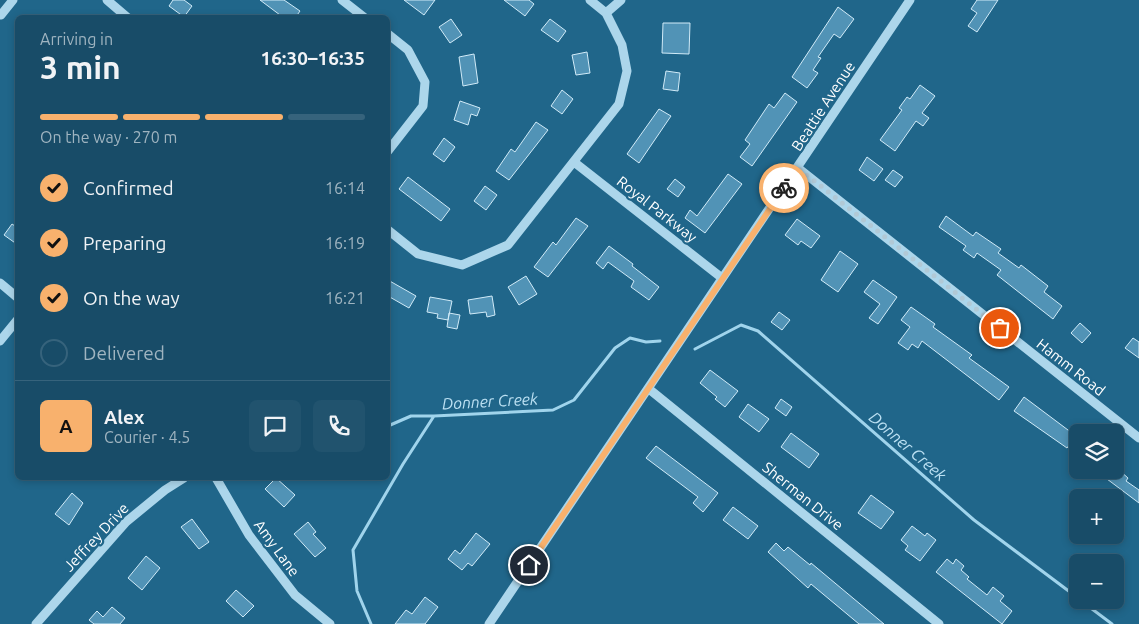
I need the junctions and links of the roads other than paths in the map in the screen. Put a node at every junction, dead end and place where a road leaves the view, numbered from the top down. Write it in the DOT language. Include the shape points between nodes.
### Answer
graph roads {
  1 [pos="14,0"];
  2 [pos="107,0"];
  3 [pos="342,0"];
  4 [pos="590,0"];
  5 [pos="621,0"];
  6 [pos="910,0"];
  7 [pos="606,13"];
  8 [pos="1,15"];
  9 [pos="124,15"];
  10 [pos="361,15"];
  11 [pos="390,36"];
  12 [pos="390,148"];
  13 [pos="574,162"];
  14 [pos="798,168"];
  15 [pos="390,232"];
  16 [pos="722,278"];
  17 [pos="0,283"];
  18 [pos="15,296"];
  19 [pos="15,323"];
  20 [pos="0,341"];
  21 [pos="649,389"];
  22 [pos="1139,438"];
  23 [pos="181,480"];
  24 [pos="217,480"];
  25 [pos="36,624"];
  26 [pos="330,624"];
  27 [pos="489,624"];
  28 [pos="939,624"];
  1 -- 8 [label="street"];
  2 -- 9 [label="street"];
  3 -- 10 [label="street"];
  4 -- 7 [label="street"];
  5 -- 7 [label="street"];
  6 -- 14 [label="street, Beattie Avenue"];
  7 -- 13 [label="street" via="622,45 627,70 619,104"];
  11 -- 12 [label="street" via="408,50 425,82 423,106"];
  13 -- 15 [label="street" via="508,245 462,265 418,254"];
  13 -- 16 [label="street, Royal Parkway"];
  14 -- 16 [label="street, Beattie Avenue"];
  14 -- 22 [label="street, Hamm Road"];
  16 -- 21 [label="street, Beattie Avenue"];
  17 -- 18 [label="street"];
  19 -- 20 [label="street"];
  21 -- 27 [label="street, Beattie Avenue"];
  21 -- 28 [label="street, Sherman Drive"];
  23 -- 25 [label="street, Jeffrey Drive" via="126,522"];
  24 -- 26 [label="street, Amy Lane" via="249,535 295,595"];
}
